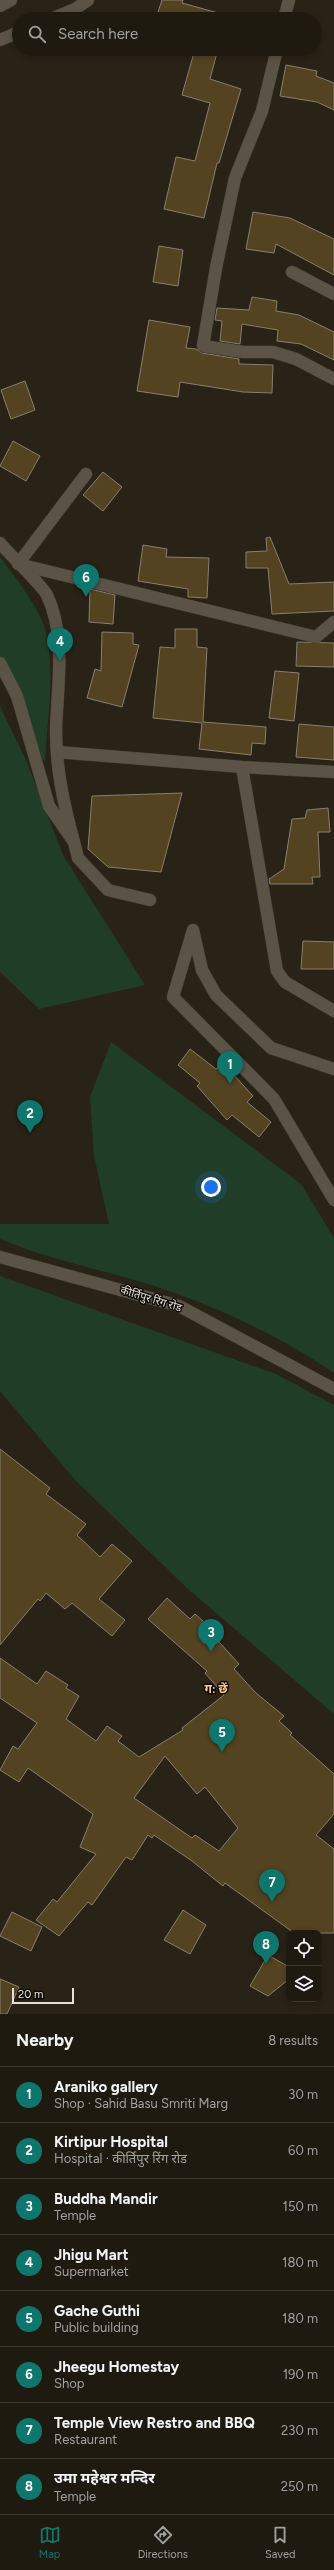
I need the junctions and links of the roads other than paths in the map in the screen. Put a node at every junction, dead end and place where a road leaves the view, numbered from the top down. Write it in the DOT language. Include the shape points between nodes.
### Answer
graph roads {
  1 [pos="11,0"];
  2 [pos="88,0"];
  3 [pos="289,0"];
  4 [pos="0,6"];
  5 [pos="68,12"];
  6 [pos="286,12"];
  7 [pos="12,35"];
  8 [pos="0,40"];
  9 [pos="275,56"];
  10 [pos="292,272"];
  11 [pos="334,294"];
  12 [pos="334,379"];
  13 [pos="86,474"];
  14 [pos="0,543"];
  15 [pos="18,564"];
  16 [pos="334,622"];
  17 [pos="0,663"];
  18 [pos="57,752"];
  19 [pos="242,767"];
  20 [pos="334,772"];
  21 [pos="74,842"];
  22 [pos="150,900"];
  23 [pos="334,1011"];
  24 [pos="334,1070"];
  25 [pos="334,1200"];
  26 [pos="0,1257"];
  27 [pos="334,1389"];
  1 -- 4 [label="street"];
  2 -- 5 [label="street"];
  3 -- 6 [label="street"];
  7 -- 8 [label="street"];
  9 -- 12 [label="street" via="262,111 236,178 216,268 203,346 243,352 273,352 296,358"];
  10 -- 11 [label="street"];
  13 -- 15 [label="street"];
  14 -- 15 [label="street"];
  15 -- 16 [label="street" via="316,636"];
  15 -- 18 [label="street" via="46,594 56,620 60,661"];
  17 -- 21 [label="street" via="17,696 49,806"];
  18 -- 19 [label="street"];
  18 -- 21 [label="street" via="60,789"];
  19 -- 20 [label="street"];
  19 -- 23 [label="street" via="277,971 285,982"];
  21 -- 22 [label="street" via="78,858 108,890"];
  24 -- 25 [label="street" via="271,1048 216,995 202,970 193,930 173,998 274,1099"];
  26 -- 27 [label="street, कीर्तिपुर रिंग रोड" via="179,1306"];
}
